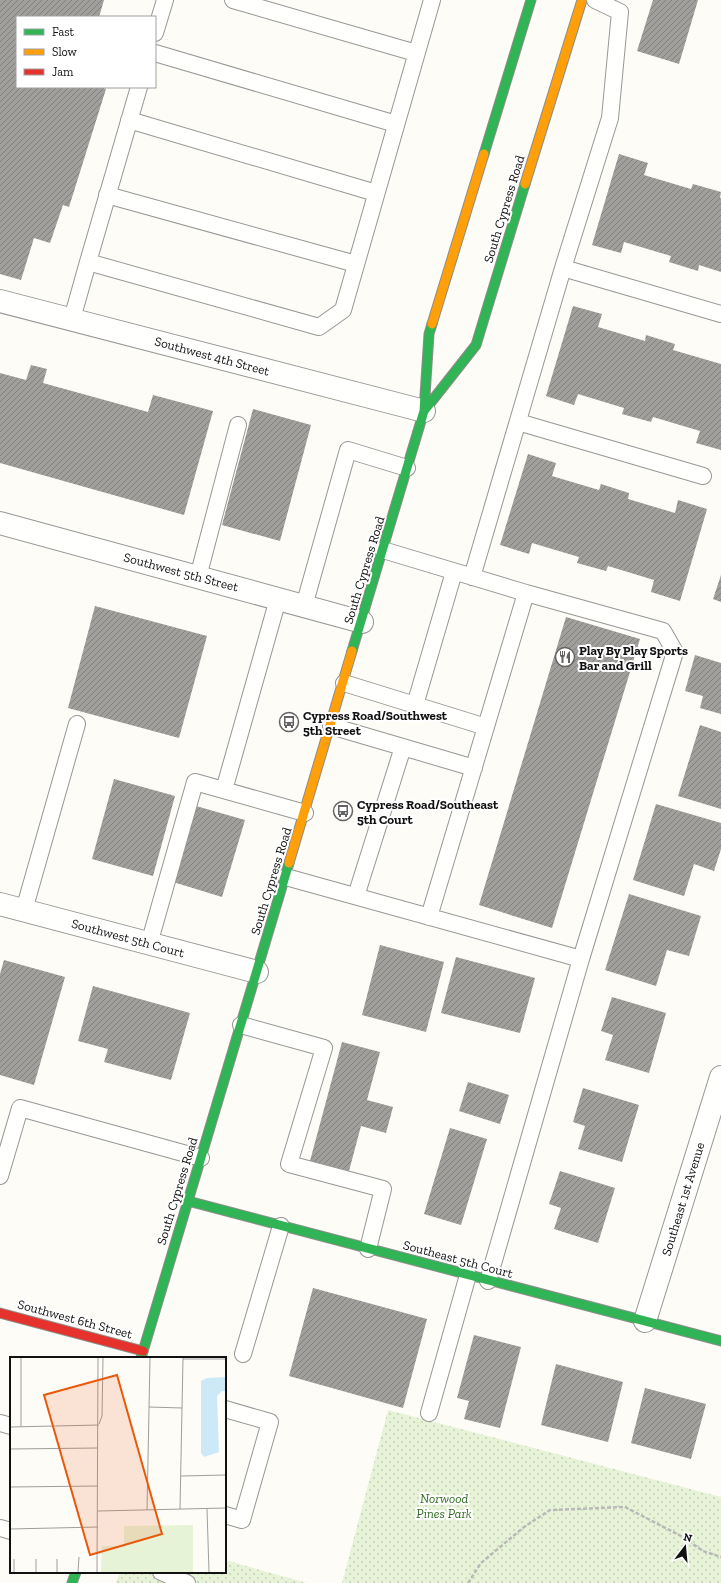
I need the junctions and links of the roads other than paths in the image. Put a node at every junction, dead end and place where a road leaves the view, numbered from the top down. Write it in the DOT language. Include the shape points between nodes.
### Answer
graph roads {
  1 [pos="165,0"];
  2 [pos="233,0"];
  3 [pos="432,0"];
  4 [pos="531,0"];
  5 [pos="582,0"];
  6 [pos="595,0"];
  7 [pos="156,30"];
  8 [pos="156,53"];
  9 [pos="416,53"];
  10 [pos="139,88"];
  11 [pos="129,120"];
  12 [pos="396,124"];
  13 [pos="376,193"];
  14 [pos="107,194"];
  15 [pos="88,262"];
  16 [pos="356,264"];
  17 [pos="563,268"];
  18 [pos="0,301"];
  19 [pos="721,314"];
  20 [pos="72,319"];
  21 [pos="424,410"];
  22 [pos="518,422"];
  23 [pos="238,425"];
  24 [pos="408,468"];
  25 [pos="703,476"];
  26 [pos="0,523"];
  27 [pos="383,550"];
  28 [pos="454,572"];
  29 [pos="198,577"];
  30 [pos="472,577"];
  31 [pos="526,593"];
  32 [pos="278,599"];
  33 [pos="304,606"];
  34 [pos="362,622"];
  35 [pos="344,683"];
  36 [pos="415,705"];
  37 [pos="77,724"];
  38 [pos="331,726"];
  39 [pos="486,727"];
  40 [pos="403,747"];
  41 [pos="474,768"];
  42 [pos="224,790"];
  43 [pos="305,813"];
  44 [pos="286,877"];
  45 [pos="356,896"];
  46 [pos="0,904"];
  47 [pos="24,910"];
  48 [pos="429,917"];
  49 [pos="149,944"];
  50 [pos="581,960"];
  51 [pos="257,972"];
  52 [pos="241,1025"];
  53 [pos="721,1077"];
  54 [pos="201,1158"];
  55 [pos="0,1176"];
  56 [pos="188,1201"];
  57 [pos="281,1226"];
  58 [pos="368,1249"];
  59 [pos="468,1275"];
  60 [pos="488,1281"];
  61 [pos="0,1313"];
  62 [pos="645,1321"];
  63 [pos="721,1341"];
  64 [pos="243,1354"];
  65 [pos="142,1355"];
  66 [pos="226,1409"];
  67 [pos="429,1413"];
  68 [pos="0,1423"];
  69 [pos="10,1426"];
  70 [pos="226,1515"];
  71 [pos="0,1528"];
  72 [pos="10,1531"];
  73 [pos="76,1573"];
  74 [pos="163,1573"];
  75 [pos="72,1583"];
  76 [pos="187,1583"];
  1 -- 7 [label="lane"];
  2 -- 9 [label="lane"];
  3 -- 9 [label="lane"];
  4 -- 21 [label="street, South Cypress Road" via="429,334"];
  5 -- 21 [label="street, South Cypress Road" via="476,345"];
  6 -- 17 [label="lane" via="620,12 610,118"];
  8 -- 12 [label="lane"];
  9 -- 12 [label="lane"];
  10 -- 11 [label="lane"];
  11 -- 13 [label="lane"];
  11 -- 14 [label="lane"];
  12 -- 13 [label="lane"];
  13 -- 16 [label="lane"];
  14 -- 15 [label="lane"];
  14 -- 16 [label="lane"];
  15 -- 16 [label="lane" via="319,327 343,310"];
  15 -- 20 [label="lane"];
  17 -- 19 [label="lane"];
  17 -- 22 [label="lane"];
  18 -- 20 [label="street, Southwest 4th Street"];
  20 -- 21 [label="street, Southwest 4th Street"];
  21 -- 24 [label="street, South Cypress Road"];
  22 -- 25 [label="lane"];
  22 -- 30 [label="lane"];
  23 -- 29 [label="lane"];
  24 -- 27 [label="street, South Cypress Road"];
  24 -- 33 [label="lane" via="348,450"];
  26 -- 29 [label="street, Southwest 5th Street"];
  27 -- 28 [label="lane"];
  27 -- 34 [label="street, South Cypress Road"];
  28 -- 30 [label="lane"];
  28 -- 36 [label="lane"];
  29 -- 32 [label="street, Southwest 5th Street"];
  30 -- 31 [label="lane"];
  31 -- 39 [label="lane"];
  31 -- 50 [label="lane" via="663,631 675,652"];
  32 -- 33 [label="street, Southwest 5th Street"];
  32 -- 42 [label="lane"];
  33 -- 34 [label="street, Southwest 5th Street"];
  34 -- 35 [label="street, South Cypress Road"];
  35 -- 36 [label="lane"];
  35 -- 38 [label="street, South Cypress Road"];
  36 -- 39 [label="lane"];
  37 -- 47 [label="lane"];
  38 -- 40 [label="lane"];
  38 -- 43 [label="street, South Cypress Road"];
  39 -- 41 [label="lane"];
  40 -- 41 [label="lane"];
  40 -- 45 [label="lane"];
  41 -- 48 [label="lane"];
  42 -- 43 [label="lane"];
  42 -- 49 [label="lane" via="195,782"];
  43 -- 44 [label="street, South Cypress Road"];
  44 -- 45 [label="lane"];
  44 -- 51 [label="street, South Cypress Road"];
  45 -- 48 [label="lane"];
  46 -- 47 [label="street, Southwest 5th Court"];
  47 -- 49 [label="street, Southwest 5th Court"];
  48 -- 50 [label="lane"];
  49 -- 51 [label="street, Southwest 5th Court"];
  50 -- 60 [label="lane"];
  51 -- 52 [label="street, South Cypress Road"];
  52 -- 54 [label="street, South Cypress Road"];
  52 -- 58 [label="lane" via="324,1048 289,1164 383,1189"];
  53 -- 62 [label="street, Southeast 1st Avenue"];
  54 -- 55 [label="lane" via="20,1108"];
  54 -- 56 [label="street, South Cypress Road"];
  56 -- 57 [label="street, Southeast 5th Court"];
  56 -- 65 [label="street, South Cypress Road"];
  57 -- 58 [label="street, Southeast 5th Court"];
  57 -- 64 [label="lane"];
  58 -- 59 [label="street, Southeast 5th Court"];
  59 -- 60 [label="street, Southeast 5th Court"];
  59 -- 67 [label="lane"];
  60 -- 62 [label="street, Southeast 5th Court"];
  61 -- 65 [label="street, Southwest 6th Street"];
  62 -- 63 [label="street, Southeast 5th Court"];
  66 -- 70 [label="lane" via="270,1422 242,1520"];
  68 -- 69 [label="lane"];
  71 -- 72 [label="lane"];
  73 -- 75 [label="street"];
  74 -- 76 [label="lane"];
}
